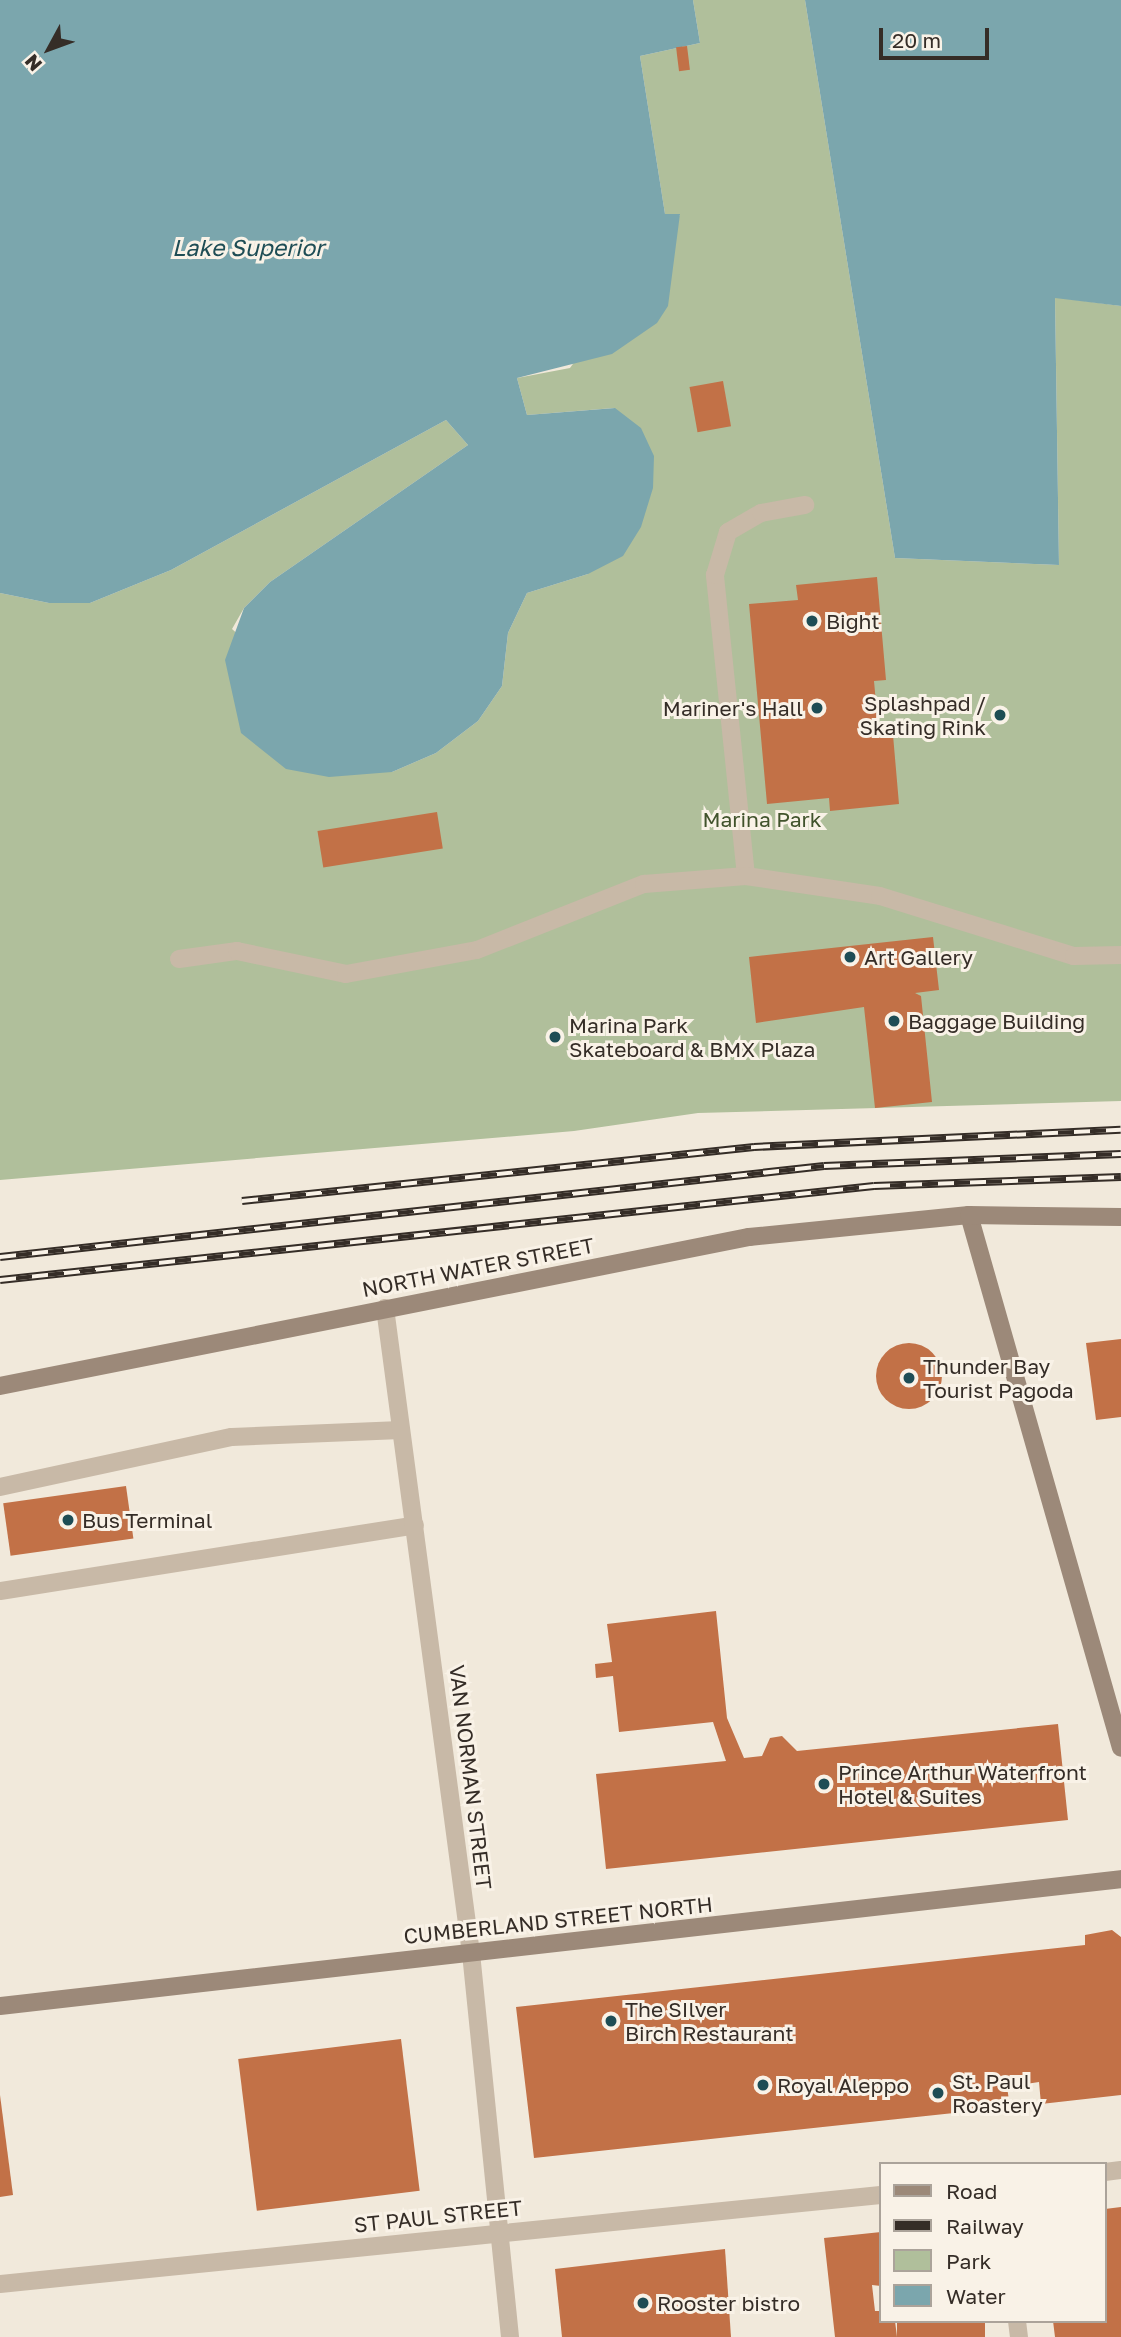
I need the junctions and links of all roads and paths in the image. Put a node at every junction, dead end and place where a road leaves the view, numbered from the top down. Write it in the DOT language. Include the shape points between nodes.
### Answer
graph roads {
  1 [pos="805,505"];
  2 [pos="746,876"];
  3 [pos="1121,955"];
  4 [pos="179,960"];
  5 [pos="969,1214"];
  6 [pos="1121,1217"];
  7 [pos="386,1308"];
  8 [pos="0,1386"];
  9 [pos="401,1430"];
  10 [pos="0,1486"];
  11 [pos="415,1525"];
  12 [pos="0,1591"];
  13 [pos="1121,1748"];
  14 [pos="1121,1879"];
  15 [pos="471,1953"];
  16 [pos="0,2006"];
  17 [pos="880,2195"];
  18 [pos="498,2233"];
  19 [pos="0,2284"];
  20 [pos="510,2337"];
  1 -- 2 [label="street" via="761,513 728,532 715,575"];
  2 -- 3 [label="street" via="880,896 1074,956"];
  2 -- 4 [label="street" via="644,884 477,950 346,974 237,951"];
  5 -- 6 [label="main road, NORTH WATER STREET"];
  5 -- 7 [label="main road, NORTH WATER STREET" via="749,1237"];
  5 -- 13 [label="main road"];
  7 -- 8 [label="main road, NORTH WATER STREET"];
  7 -- 9 [label="street, VAN NORMAN STREET"];
  9 -- 10 [label="street" via="232,1437"];
  9 -- 11 [label="street, VAN NORMAN STREET"];
  11 -- 12 [label="street"];
  11 -- 15 [label="street, VAN NORMAN STREET"];
  14 -- 15 [label="main road, CUMBERLAND STREET NORTH"];
  15 -- 16 [label="main road, CUMBERLAND STREET NORTH"];
  15 -- 18 [label="street, VAN NORMAN STREET"];
  17 -- 18 [label="street, ST PAUL STREET"];
  18 -- 19 [label="street, ST PAUL STREET"];
  18 -- 20 [label="street, VAN NORMAN STREET"];
}
